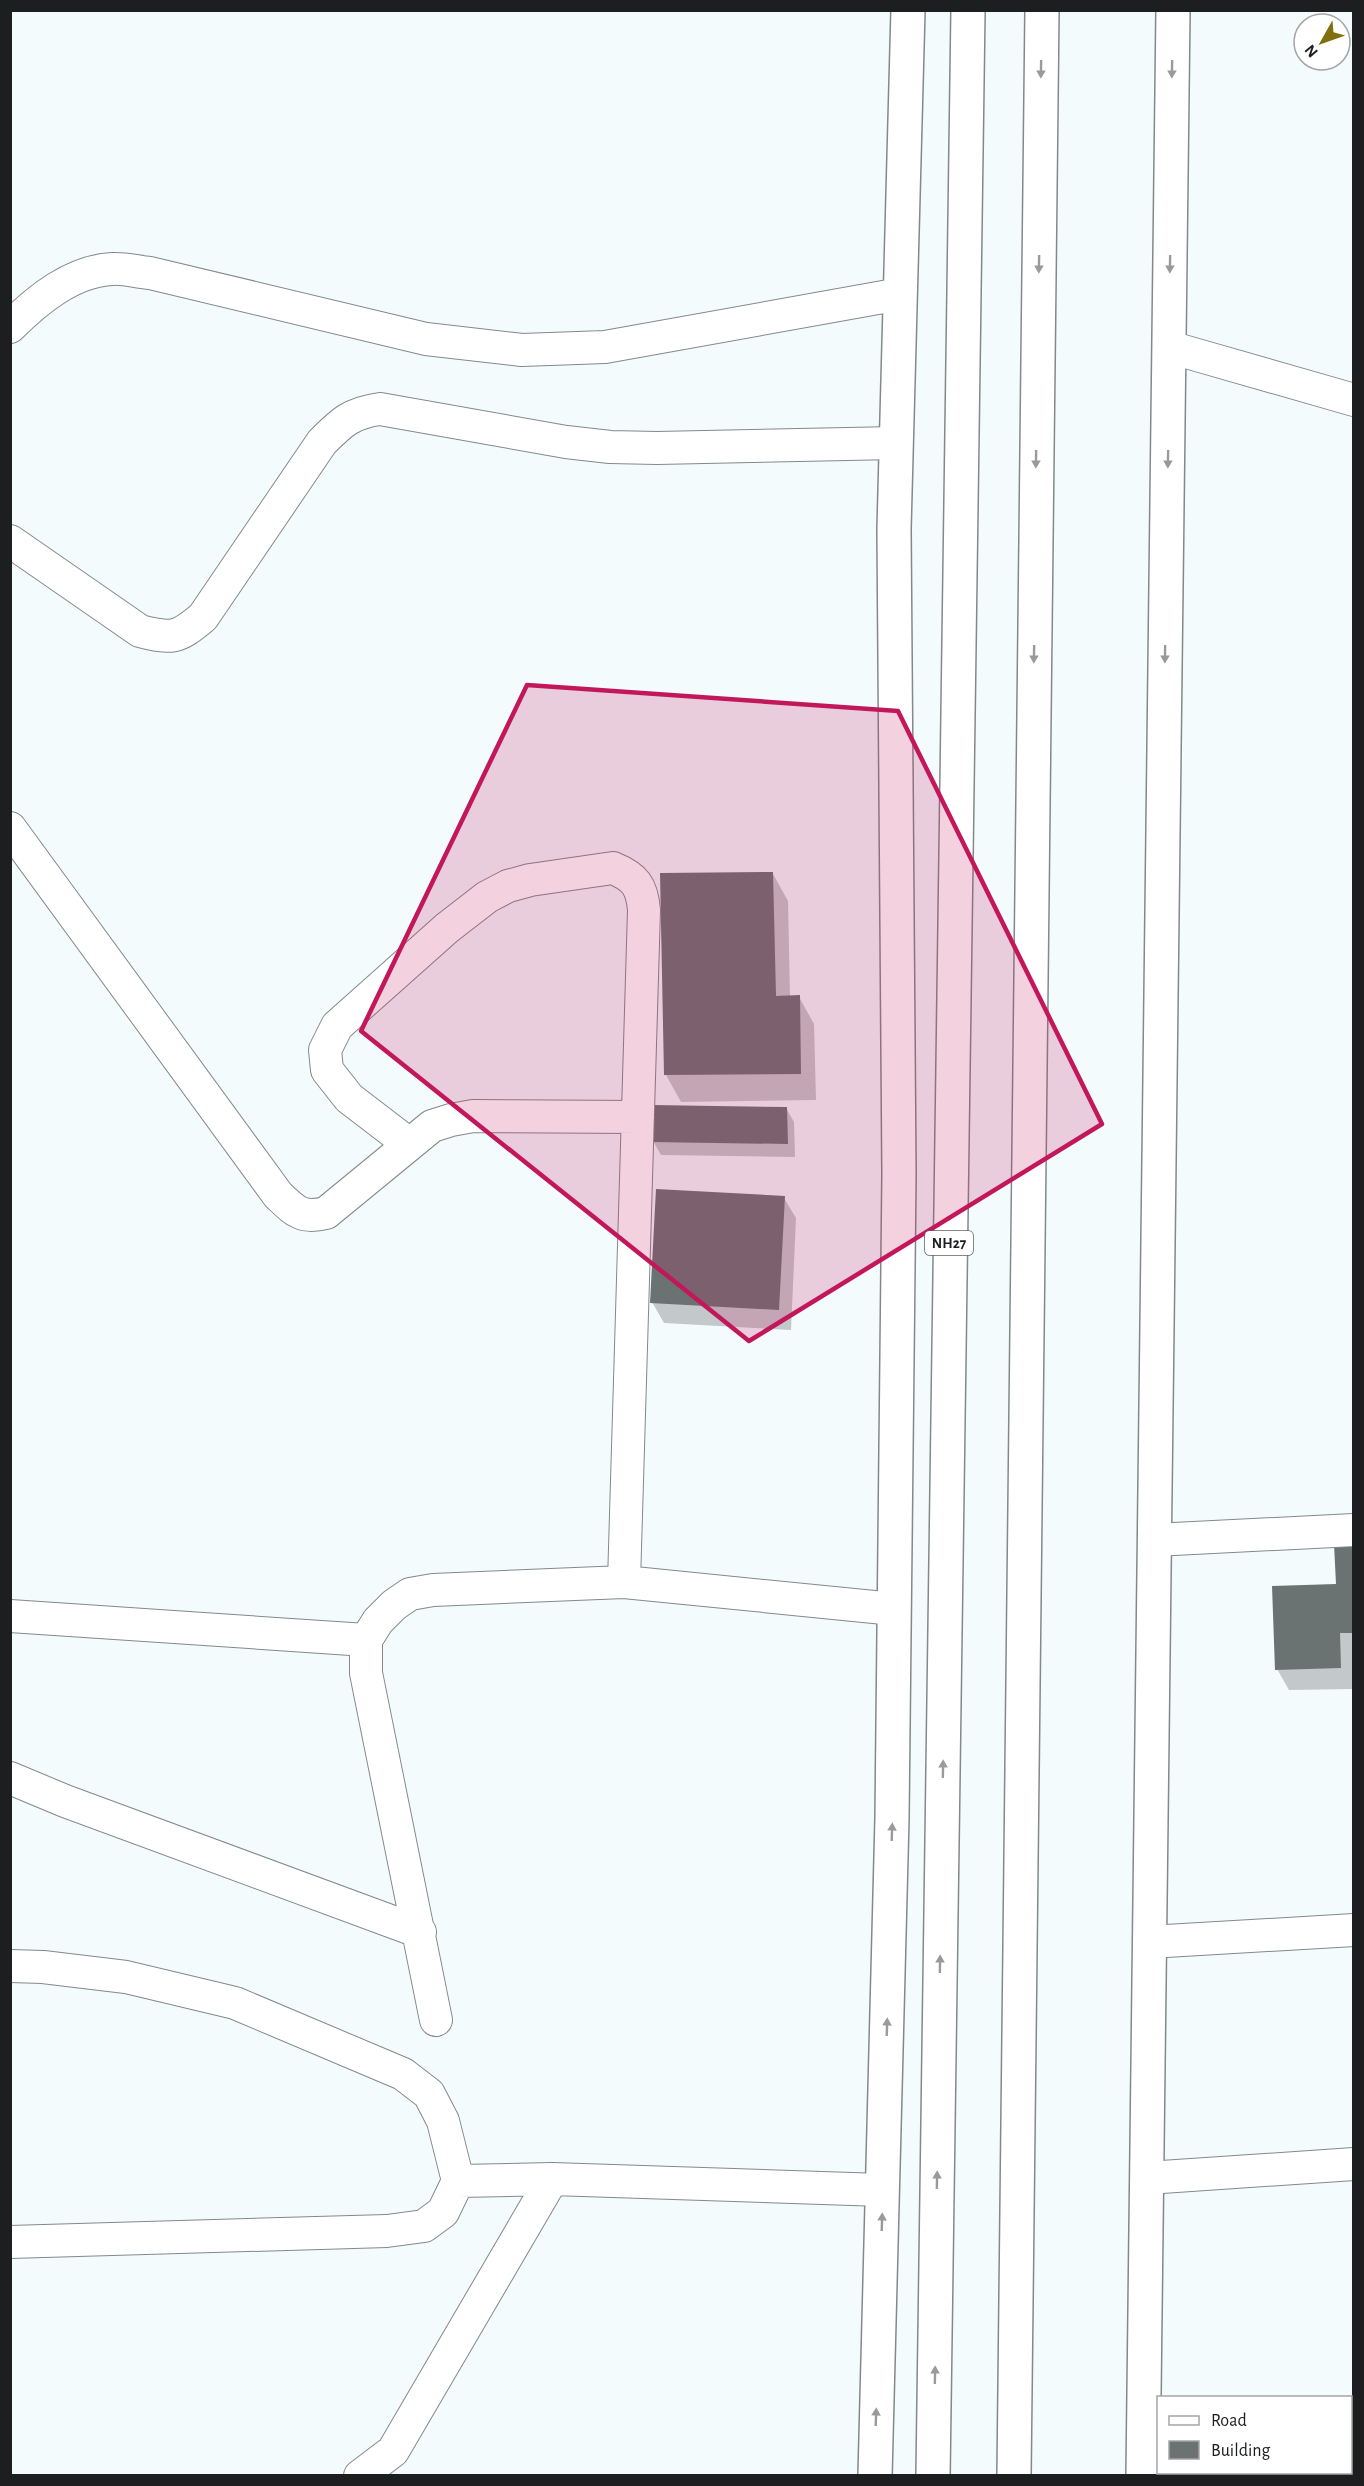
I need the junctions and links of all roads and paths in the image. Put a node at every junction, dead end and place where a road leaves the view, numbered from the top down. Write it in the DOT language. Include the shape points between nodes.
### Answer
graph roads {
  1 [pos="909,10"];
  2 [pos="968,10"];
  3 [pos="1042,10"];
  4 [pos="1173,10"];
  5 [pos="900,294"];
  6 [pos="10,327"];
  7 [pos="1169,347"];
  8 [pos="1353,400"];
  9 [pos="896,443"];
  10 [pos="10,541"];
  11 [pos="10,828"];
  12 [pos="638,1117"];
  13 [pos="410,1144"];
  14 [pos="1353,1530"];
  15 [pos="1154,1540"];
  16 [pos="624,1581"];
  17 [pos="894,1608"];
  18 [pos="10,1616"];
  19 [pos="366,1640"];
  20 [pos="10,1778"];
  21 [pos="1353,1930"];
  22 [pos="420,1932"];
  23 [pos="1149,1942"];
  24 [pos="10,1966"];
  25 [pos="436,2020"];
  26 [pos="1353,2164"];
  27 [pos="1147,2178"];
  28 [pos="552,2179"];
  29 [pos="458,2181"];
  30 [pos="882,2190"];
  31 [pos="10,2242"];
  32 [pos="1148,2473"];
  33 [pos="360,2475"];
  34 [pos="875,2475"];
  35 [pos="933,2475"];
  36 [pos="1014,2475"];
  1 -- 5 [label="main road"];
  35 -- 2 [label="main road, NH27, one-way"];
  3 -- 36 [label="main road, one-way"];
  4 -- 7 [label="main road, one-way"];
  5 -- 6 [label="street" via="605,347 522,350 426,339 150,273 111,269 84,275 58,287"];
  5 -- 9 [label="main road"];
  7 -- 8 [label="street"];
  7 -- 15 [label="main road, one-way"];
  9 -- 10 [label="street" via="610,447 380,409 361,412 344,420 322,441 202,617 185,632 165,638 140,631"];
  9 -- 17 [label="main road" via="899,1174"];
  11 -- 13 [label="street" via="278,1195 296,1212 310,1217 326,1213"];
  12 -- 13 [label="street" via="473,1116 432,1126"];
  12 -- 13 [label="street" via="643,895 631,878 613,868 530,880 487,897 338,1026 325,1050 327,1070 349,1098"];
  12 -- 16 [label="street"];
  14 -- 15 [label="street"];
  15 -- 23 [label="main road"];
  16 -- 17 [label="street"];
  16 -- 19 [label="street" via="410,1594 378,1621"];
  30 -- 17 [label="main road, one-way"];
  18 -- 19 [label="street"];
  19 -- 22 [label="street" via="366,1673"];
  20 -- 22 [label="street"];
  21 -- 23 [label="street"];
  22 -- 25 [label="street"];
  23 -- 27 [label="main road"];
  24 -- 29 [label="street" via="126,1977 235,2003 403,2074 429,2094 443,2121"];
  26 -- 27 [label="street"];
  27 -- 32 [label="main road"];
  28 -- 29 [label="street"];
  28 -- 30 [label="street"];
  28 -- 33 [label="street" via="393,2451"];
  29 -- 31 [label="street" via="443,2212 424,2226 375,2231"];
  34 -- 30 [label="main road, one-way"];
}
